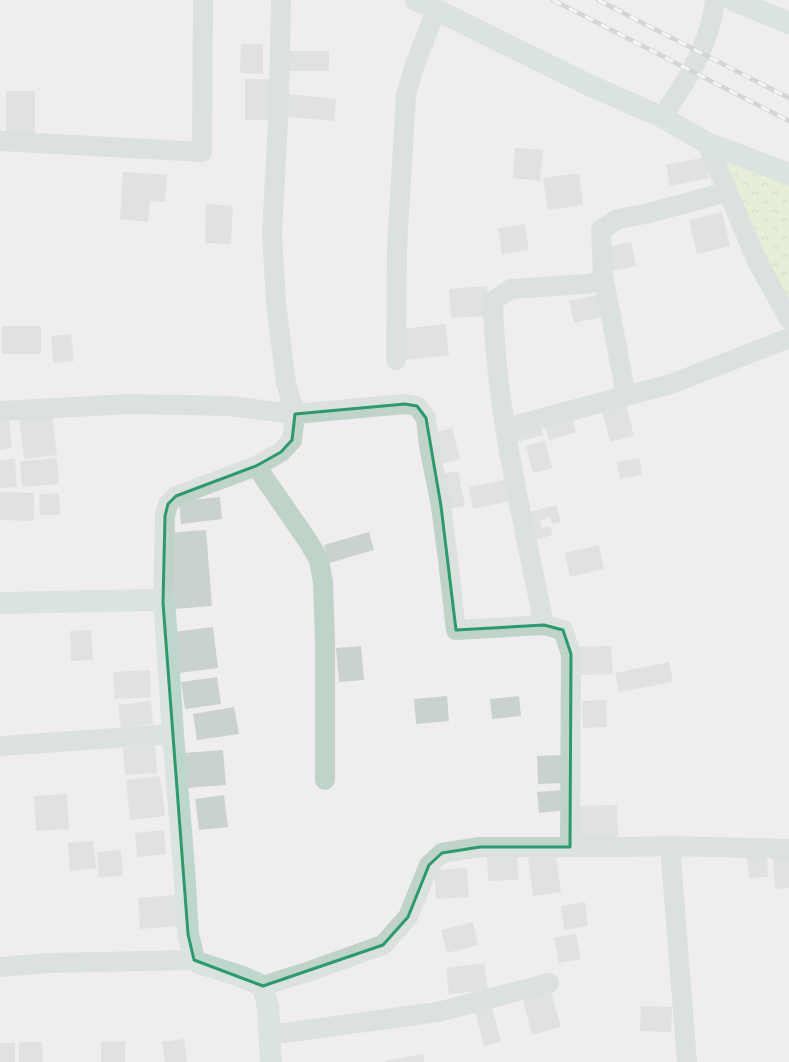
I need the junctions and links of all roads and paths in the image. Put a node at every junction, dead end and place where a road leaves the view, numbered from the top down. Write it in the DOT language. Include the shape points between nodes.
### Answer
graph roads {
  1 [pos="203,0"];
  2 [pos="281,0"];
  3 [pos="416,0"];
  4 [pos="714,0"];
  5 [pos="733,0"];
  6 [pos="436,10"];
  7 [pos="789,23"];
  8 [pos="662,117"];
  9 [pos="0,141"];
  10 [pos="707,142"];
  11 [pos="789,174"];
  12 [pos="727,192"];
  13 [pos="603,275"];
  14 [pos="789,319"];
  15 [pos="789,338"];
  16 [pos="396,360"];
  17 [pos="626,395"];
  18 [pos="0,411"];
  19 [pos="295,414"];
  20 [pos="505,428"];
  21 [pos="256,466"];
  22 [pos="0,603"];
  23 [pos="162,603"];
  24 [pos="544,625"];
  25 [pos="172,734"];
  26 [pos="0,746"];
  27 [pos="324,780"];
  28 [pos="670,846"];
  29 [pos="570,847"];
  30 [pos="789,849"];
  31 [pos="194,960"];
  32 [pos="0,967"];
  33 [pos="549,984"];
  34 [pos="263,986"];
  35 [pos="269,1035"];
  36 [pos="271,1062"];
  37 [pos="688,1062"];
  1 -- 9 [label="street" via="202,152"];
  2 -- 19 [label="street" via="272,233 276,303 286,383"];
  3 -- 6 [label="street"];
  4 -- 8 [label="street" via="710,26 692,72"];
  5 -- 7 [label="street"];
  6 -- 8 [label="street" via="591,86"];
  6 -- 16 [label="street" via="406,95 397,248"];
  8 -- 10 [label="street"];
  10 -- 11 [label="street"];
  10 -- 12 [label="street"];
  12 -- 13 [label="street" via="618,219 601,230"];
  12 -- 14 [label="street" via="758,263"];
  13 -- 17 [label="street"];
  13 -- 20 [label="street" via="597,282 586,284 511,289 493,301"];
  15 -- 17 [label="street" via="671,384"];
  17 -- 20 [label="street"];
  18 -- 19 [label="street" via="130,404 230,406"];
  19 -- 21 [label="street" via="292,440 281,452"];
  19 -- 24 [label="street" via="405,404 417,406 426,418 443,521 456,630"];
  20 -- 24 [label="street"];
  21 -- 23 [label="street" via="176,496 168,504 165,516"];
  21 -- 27 [label="street" via="319,560 323,582 325,641"];
  22 -- 23 [label="street" via="151,600"];
  23 -- 25 [label="street" via="166,613"];
  24 -- 29 [label="street" via="563,630 570,654"];
  25 -- 26 [label="street"];
  25 -- 31 [label="street" via="188,934"];
  28 -- 29 [label="street"];
  28 -- 30 [label="street"];
  28 -- 37 [label="street"];
  29 -- 34 [label="street" via="480,847 442,853 429,865 408,917 382,945"];
  31 -- 32 [label="street"];
  31 -- 34 [label="street"];
  33 -- 35 [label="street" via="438,1012"];
  34 -- 35 [label="street" via="268,1007"];
  35 -- 36 [label="street"];
}
